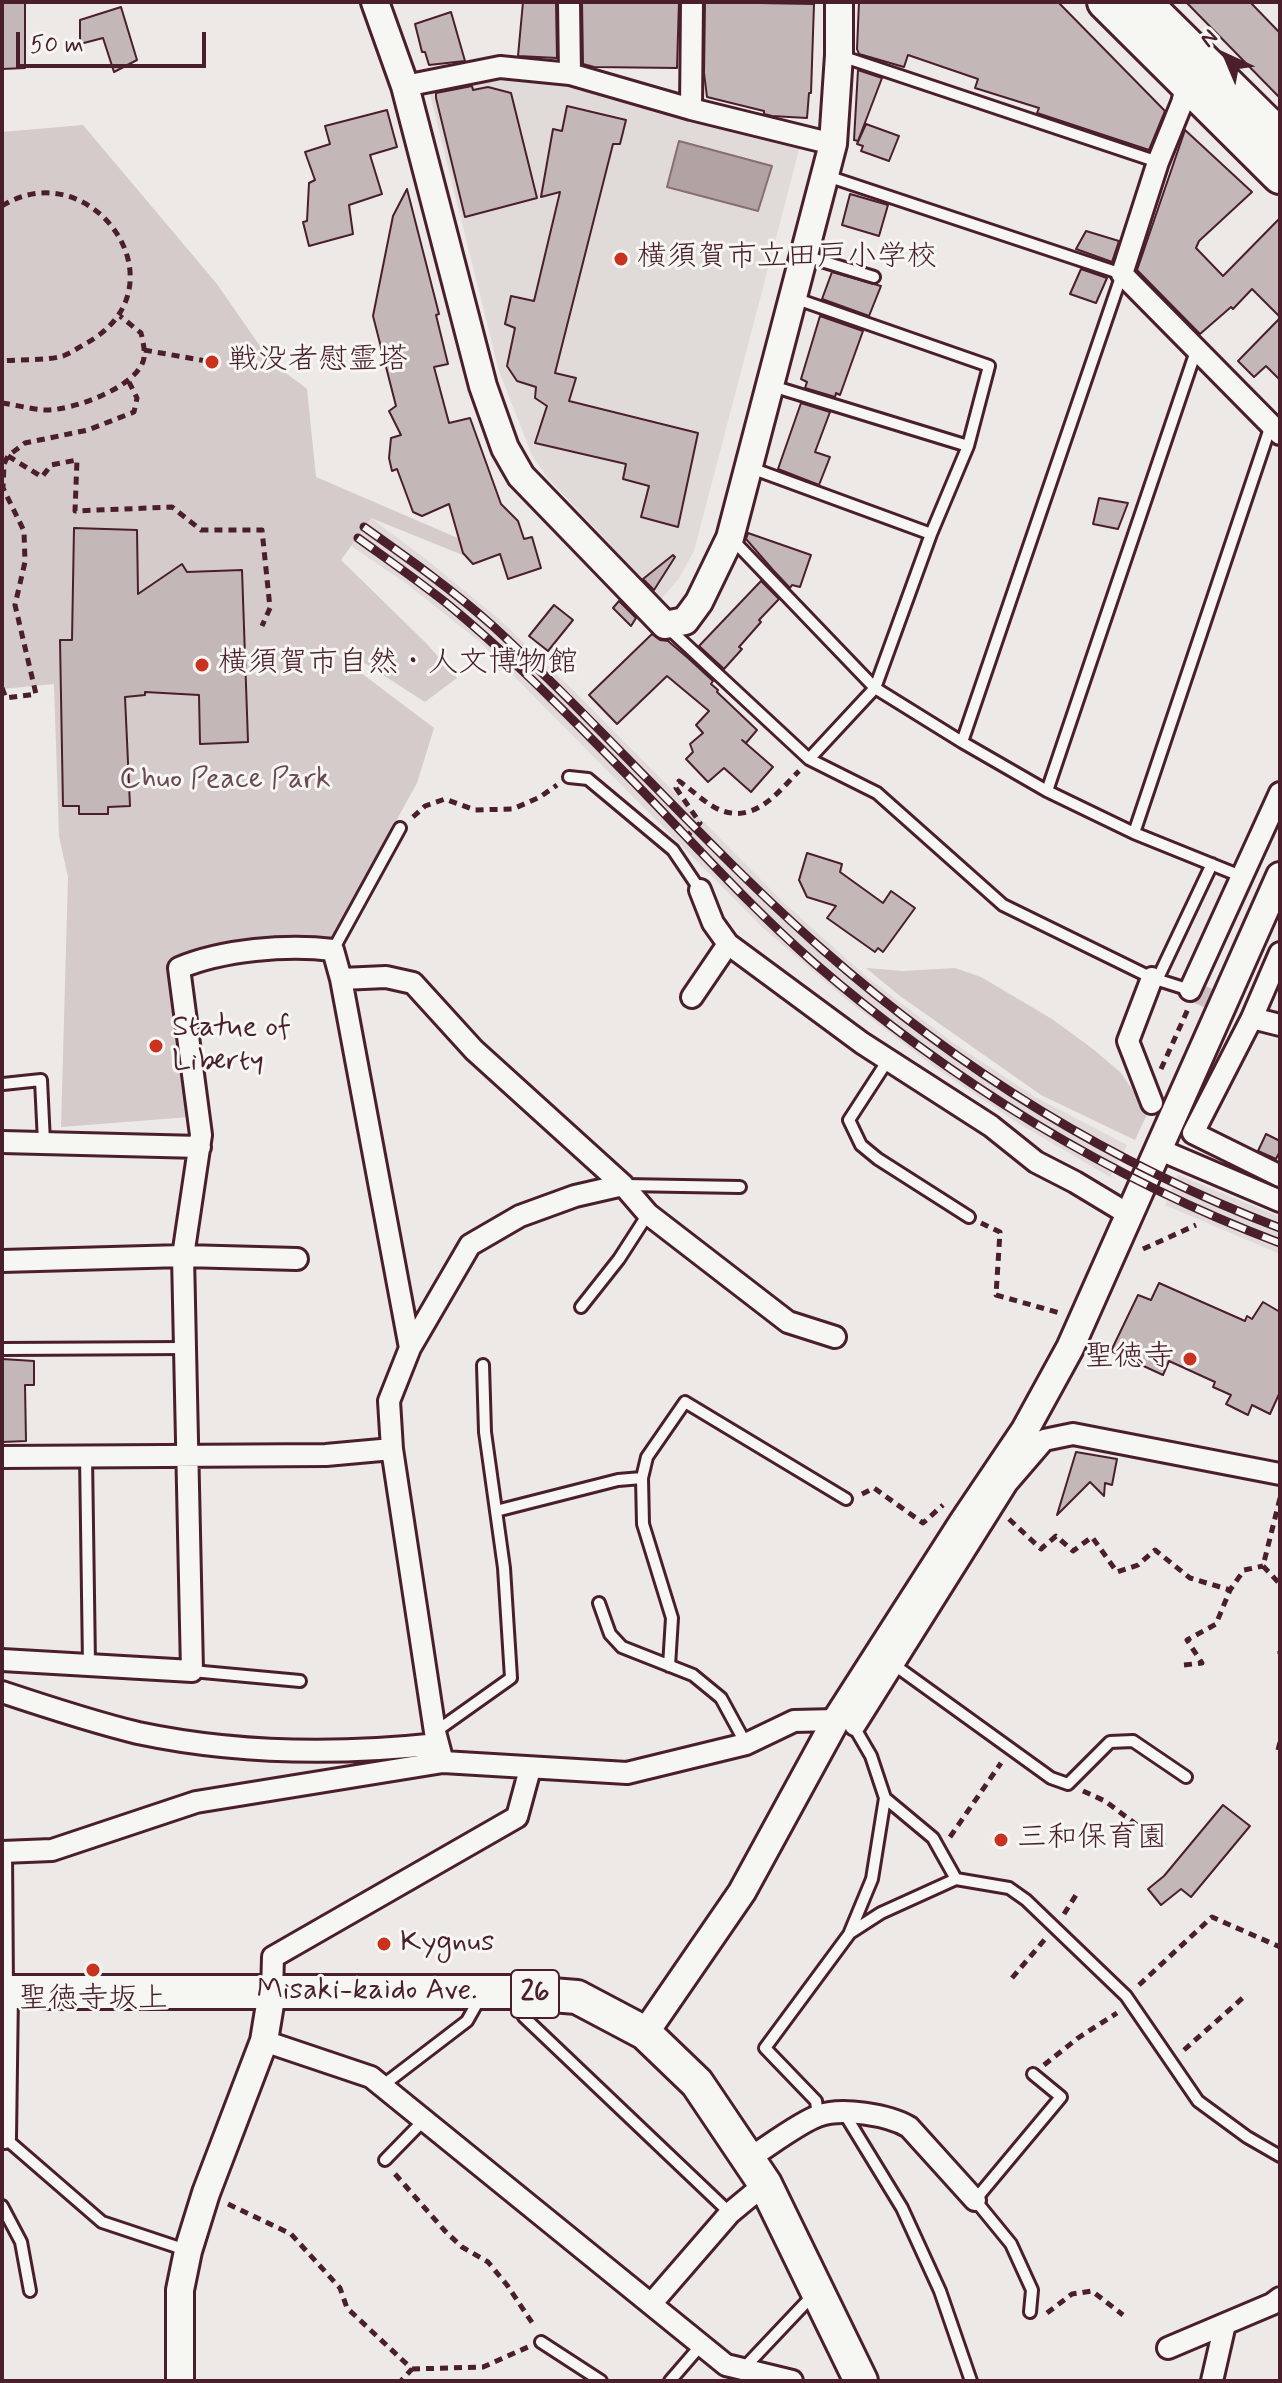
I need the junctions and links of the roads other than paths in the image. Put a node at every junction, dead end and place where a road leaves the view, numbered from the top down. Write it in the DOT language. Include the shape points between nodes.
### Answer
graph roads {
  1 [pos="375,2"];
  2 [pos="569,2"];
  3 [pos="692,2"];
  4 [pos="839,2"];
  5 [pos="1105,2"];
  6 [pos="1143,2"];
  7 [pos="839,55"];
  8 [pos="570,74"];
  9 [pos="1187,84"];
  10 [pos="405,86"];
  11 [pos="691,109"];
  12 [pos="1280,137"];
  13 [pos="833,144"];
  14 [pos="1158,162"];
  15 [pos="826,176"];
  16 [pos="1280,176"];
  17 [pos="805,256"];
  18 [pos="1122,274"];
  19 [pos="874,277"];
  20 [pos="794,298"];
  21 [pos="1196,351"];
  22 [pos="771,386"];
  23 [pos="1276,429"];
  24 [pos="968,446"];
  25 [pos="749,467"];
  26 [pos="931,534"];
  27 [pos="730,538"];
  28 [pos="665,625"];
  29 [pos="875,688"];
  30 [pos="962,742"];
  31 [pos="809,759"];
  32 [pos="569,777"];
  33 [pos="1047,791"];
  34 [pos="1280,793"];
  35 [pos="400,828"];
  36 [pos="1134,833"];
  37 [pos="1212,864"];
  38 [pos="1280,876"];
  39 [pos="1243,877"];
  40 [pos="700,890"];
  41 [pos="728,944"];
  42 [pos="333,950"];
  43 [pos="1280,953"];
  44 [pos="341,979"];
  45 [pos="1155,979"];
  46 [pos="692,997"];
  47 [pos="1190,998"];
  48 [pos="1252,1018"];
  49 [pos="1280,1025"];
  50 [pos="888,1060"];
  51 [pos="3,1084"];
  52 [pos="1151,1099"];
  53 [pos="2,1142"];
  54 [pos="44,1142"];
  55 [pos="200,1147"];
  56 [pos="1158,1149"];
  57 [pos="1280,1176"];
  58 [pos="623,1185"];
  59 [pos="740,1187"];
  60 [pos="1280,1201"];
  61 [pos="648,1214"];
  62 [pos="1128,1214"];
  63 [pos="969,1217"];
  64 [pos="183,1256"];
  65 [pos="297,1259"];
  66 [pos="2,1261"];
  67 [pos="581,1307"];
  68 [pos="835,1337"];
  69 [pos="185,1348"];
  70 [pos="410,1348"];
  71 [pos="2,1349"];
  72 [pos="483,1365"];
  73 [pos="392,1449"];
  74 [pos="188,1454"];
  75 [pos="86,1456"];
  76 [pos="2,1457"];
  77 [pos="1280,1474"];
  78 [pos="642,1478"];
  79 [pos="846,1499"];
  80 [pos="496,1511"];
  81 [pos="599,1603"];
  82 [pos="2,1660"];
  83 [pos="89,1664"];
  84 [pos="893,1664"];
  85 [pos="669,1666"];
  86 [pos="192,1671"];
  87 [pos="300,1681"];
  88 [pos="2,1692"];
  89 [pos="845,1723"];
  90 [pos="746,1744"];
  91 [pos="439,1746"];
  92 [pos="530,1769"];
  93 [pos="1186,1777"];
  94 [pos="885,1798"];
  95 [pos="4,1852"];
  96 [pos="956,1879"];
  97 [pos="850,1933"];
  98 [pos="4,1992"];
  99 [pos="272,1992"];
  100 [pos="499,1992"];
  101 [pos="645,2033"];
  102 [pos="264,2041"];
  103 [pos="1033,2074"];
  104 [pos="382,2086"];
  105 [pos="844,2113"];
  106 [pos="818,2116"];
  107 [pos="424,2120"];
  108 [pos="3,2139"];
  109 [pos="1280,2156"];
  110 [pos="385,2160"];
  111 [pos="757,2172"];
  112 [pos="975,2200"];
  113 [pos="2,2206"];
  114 [pos="730,2213"];
  115 [pos="188,2251"];
  116 [pos="818,2290"];
  117 [pos="30,2291"];
  118 [pos="1280,2298"];
  119 [pos="652,2303"];
  120 [pos="1030,2312"];
  121 [pos="1225,2324"];
  122 [pos="541,2342"];
  123 [pos="702,2344"];
  124 [pos="1168,2348"];
  125 [pos="732,2372"];
  126 [pos="180,2381"];
  127 [pos="601,2381"];
  128 [pos="670,2381"];
  129 [pos="792,2381"];
  130 [pos="861,2381"];
  131 [pos="971,2381"];
  132 [pos="1212,2381"];
  1 -- 10 [label="street"];
  2 -- 8 [label="street"];
  3 -- 11 [label="street"];
  4 -- 7 [label="street"];
  5 -- 9 [label="highway"];
  6 -- 12 [label="highway"];
  7 -- 13 [label="street"];
  7 -- 14 [label="lane"];
  8 -- 10 [label="street" via="500,67"];
  8 -- 11 [label="street"];
  9 -- 14 [label="street"];
  9 -- 16 [label="highway"];
  10 -- 28 [label="street" via="483,386 505,448 521,476"];
  11 -- 13 [label="street"];
  13 -- 15 [label="street"];
  14 -- 18 [label="street"];
  15 -- 17 [label="street"];
  15 -- 18 [label="lane"];
  17 -- 19 [label="lane"];
  17 -- 20 [label="street"];
  18 -- 21 [label="street"];
  18 -- 30 [label="lane"];
  20 -- 22 [label="street"];
  20 -- 24 [label="lane" via="989,366"];
  21 -- 23 [label="street"];
  21 -- 33 [label="lane"];
  22 -- 24 [label="lane"];
  22 -- 25 [label="street"];
  23 -- 36 [label="lane"];
  24 -- 26 [label="lane"];
  25 -- 26 [label="lane"];
  25 -- 27 [label="street"];
  26 -- 29 [label="lane"];
  27 -- 28 [label="street" via="685,621"];
  27 -- 29 [label="lane"];
  28 -- 31 [label="lane"];
  29 -- 30 [label="lane"];
  29 -- 31 [label="lane"];
  30 -- 33 [label="lane"];
  31 -- 45 [label="lane" via="877,793 1003,905"];
  32 -- 40 [label="lane" via="588,779 673,850"];
  33 -- 36 [label="lane"];
  34 -- 39 [label="street"];
  35 -- 42 [label="lane"];
  36 -- 37 [label="lane"];
  37 -- 39 [label="lane"];
  37 -- 45 [label="lane"];
  38 -- 56 [label="street"];
  39 -- 47 [label="street"];
  40 -- 41 [label="street"];
  41 -- 46 [label="street"];
  41 -- 50 [label="street"];
  42 -- 44 [label="street"];
  42 -- 55 [label="street" via="307,947 205,957 179,968"];
  43 -- 48 [label="street"];
  44 -- 58 [label="street" via="386,977 413,983 474,1050"];
  44 -- 70 [label="street"];
  45 -- 47 [label="lane"];
  45 -- 52 [label="street" via="1128,1041"];
  48 -- 49 [label="street"];
  48 -- 57 [label="street" via="1193,1133"];
  50 -- 62 [label="street" via="991,1126 1036,1162"];
  50 -- 63 [label="lane" via="849,1120 861,1145"];
  51 -- 54 [label="lane" via="41,1080"];
  53 -- 54 [label="street"];
  54 -- 55 [label="street"];
  55 -- 64 [label="street"];
  56 -- 60 [label="street"];
  56 -- 62 [label="street"];
  58 -- 59 [label="lane"];
  58 -- 61 [label="street"];
  58 -- 70 [label="street" via="520,1216 470,1245"];
  61 -- 67 [label="lane"];
  61 -- 68 [label="street" via="788,1322"];
  62 -- 89 [label="street" via="1070,1348 1025,1430"];
  64 -- 65 [label="street"];
  64 -- 66 [label="street"];
  64 -- 69 [label="street"];
  69 -- 71 [label="lane"];
  69 -- 74 [label="street"];
  70 -- 73 [label="street" via="389,1401"];
  72 -- 80 [label="lane"];
  73 -- 74 [label="street" via="326,1455"];
  73 -- 91 [label="street"];
  74 -- 75 [label="street"];
  74 -- 86 [label="street"];
  75 -- 76 [label="street"];
  75 -- 83 [label="lane"];
  77 -- 84 [label="street" via="1073,1434 1044,1440 1007,1483"];
  78 -- 79 [label="lane" via="647,1457 685,1402"];
  78 -- 80 [label="lane"];
  78 -- 85 [label="lane" via="643,1524 672,1618"];
  80 -- 91 [label="lane" via="511,1678"];
  81 -- 85 [label="lane" via="610,1634 622,1647"];
  82 -- 83 [label="street"];
  83 -- 86 [label="street"];
  84 -- 89 [label="street"];
  84 -- 93 [label="lane" via="1051,1778 1068,1784 1110,1742 1133,1741"];
  85 -- 90 [label="lane" via="693,1675 721,1698"];
  86 -- 87 [label="lane"];
  88 -- 91 [label="street" via="137,1732 186,1740 278,1751"];
  89 -- 90 [label="street" via="794,1721"];
  89 -- 94 [label="lane" via="871,1756"];
  89 -- 101 [label="street" via="742,1892"];
  90 -- 92 [label="street" via="627,1773"];
  91 -- 92 [label="street"];
  91 -- 95 [label="street" via="196,1802 52,1850"];
  92 -- 99 [label="street" via="517,1817 273,1957"];
  94 -- 96 [label="lane" via="933,1838"];
  94 -- 97 [label="lane" via="872,1879"];
  95 -- 98 [label="lane" via="9,1978"];
  96 -- 97 [label="lane"];
  96 -- 109 [label="lane" via="1009,1888 1026,1900 1129,2000 1198,2101"];
  97 -- 106 [label="lane" via="765,2048 816,2101"];
  98 -- 99 [label="main road, Misaki-kaido Ave. / 26"];
  98 -- 108 [label="street"];
  99 -- 100 [label="main road, Misaki-kaido Ave. / 26"];
  99 -- 102 [label="street"];
  100 -- 101 [label="main road, Misaki-kaido Ave. / 26" via="577,1997"];
  100 -- 104 [label="lane"];
  100 -- 114 [label="lane"];
  101 -- 111 [label="main road, Misaki-kaido Ave. / 26" via="697,2083"];
  102 -- 104 [label="street" via="371,2077"];
  102 -- 115 [label="street"];
  103 -- 112 [label="lane" via="1061,2097"];
  104 -- 107 [label="street"];
  105 -- 106 [label="street"];
  105 -- 112 [label="street" via="895,2119 909,2127"];
  105 -- 131 [label="lane" via="902,2208 940,2291"];
  106 -- 111 [label="street"];
  107 -- 110 [label="lane"];
  107 -- 119 [label="street"];
  108 -- 115 [label="lane" via="102,2222"];
  111 -- 114 [label="street"];
  111 -- 116 [label="main road, Misaki-kaido Ave. / 26"];
  112 -- 120 [label="lane" via="1011,2244 1032,2290"];
  113 -- 117 [label="lane" via="21,2242"];
  114 -- 119 [label="street"];
  115 -- 126 [label="street" via="180,2290"];
  116 -- 125 [label="lane"];
  116 -- 130 [label="main road, Misaki-kaido Ave. / 26"];
  118 -- 121 [label="street"];
  119 -- 123 [label="street"];
  121 -- 124 [label="street"];
  121 -- 132 [label="street"];
  122 -- 127 [label="lane"];
  123 -- 125 [label="street"];
  123 -- 128 [label="lane"];
  125 -- 129 [label="street"];
}
